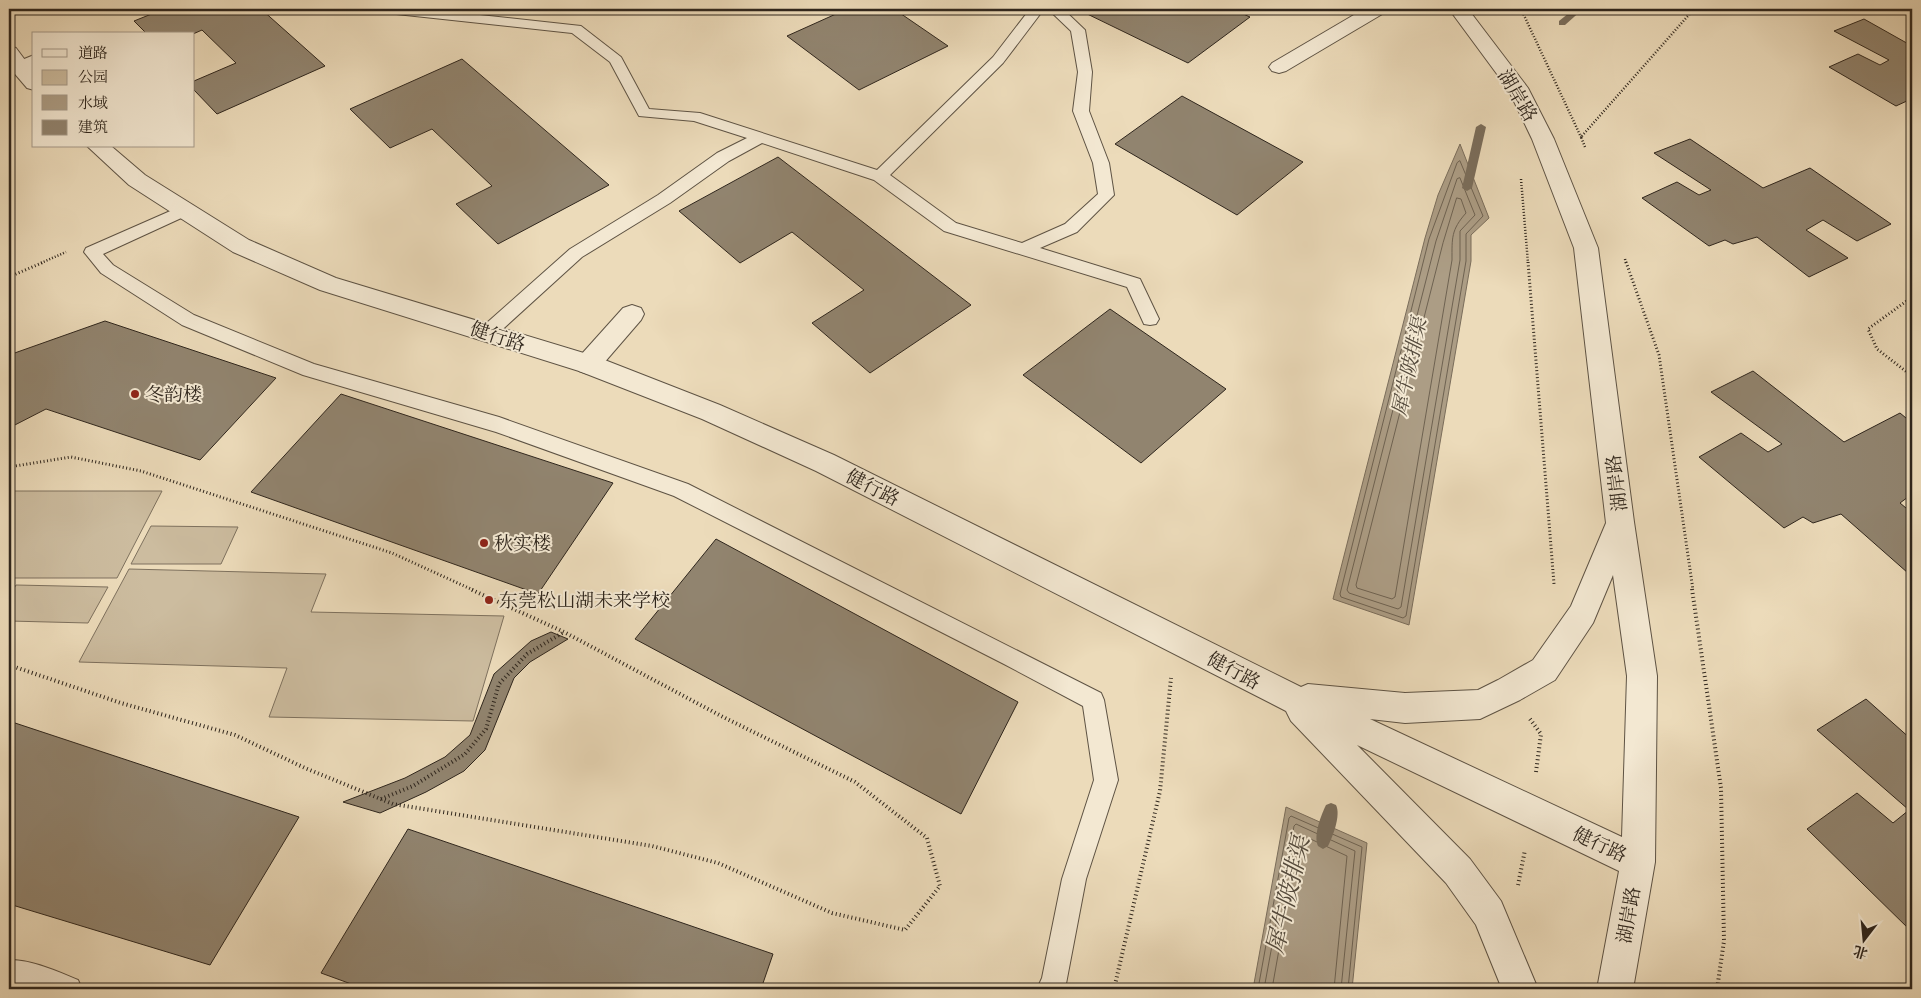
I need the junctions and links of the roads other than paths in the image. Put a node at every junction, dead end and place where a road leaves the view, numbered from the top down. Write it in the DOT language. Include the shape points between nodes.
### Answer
graph roads {
  1 [pos="387,9"];
  2 [pos="1037,9"];
  3 [pos="1055,9"];
  4 [pos="1378,9"];
  5 [pos="1458,9"];
  6 [pos="20,60"];
  7 [pos="1279,67"];
  8 [pos="32,81"];
  9 [pos="761,137"];
  10 [pos="100,148"];
  11 [pos="880,176"];
  12 [pos="184,210"];
  13 [pos="1024,249"];
  14 [pos="632,314"];
  15 [pos="1150,319"];
  16 [pos="487,333"];
  17 [pos="588,364"];
  18 [pos="1620,522"];
  19 [pos="1289,697"];
  20 [pos="1638,862"];
  21 [pos="9,973"];
  22 [pos="69,989"];
  23 [pos="1050,989"];
  24 [pos="1520,989"];
  25 [pos="1615,989"];
  1 -- 9 [label="lane" via="576,29 616,60 644,113 695,116"];
  2 -- 11 [label="lane" via="998,60"];
  3 -- 13 [label="lane" via="1078,30 1085,72 1081,111 1101,163 1106,195 1071,228"];
  4 -- 7 [label="street"];
  5 -- 18 [label="street, 湖岸路" via="1518,88 1543,139 1586,248"];
  6 -- 8 [label="street"];
  9 -- 11 [label="lane"];
  9 -- 16 [label="lane" via="576,252"];
  10 -- 12 [label="street, 健行路" via="137,180"];
  11 -- 13 [label="lane" via="950,227"];
  12 -- 16 [label="street, 健行路" via="241,246 328,284"];
  12 -- 23 [label="lane" via="92,252 106,269 188,320 310,370 499,425 681,490 1093,700 1106,780 1074,879 1054,983"];
  13 -- 15 [label="lane" via="1134,283"];
  14 -- 17 [label="street"];
  16 -- 17 [label="street, 健行路"];
  17 -- 19 [label="street, 健行路" via="711,412 825,463"];
  18 -- 19 [label="street" via="1583,614 1544,670 1509,690 1480,704 1406,708"];
  18 -- 20 [label="street, 湖岸路" via="1642,676"];
  19 -- 20 [label="street, 健行路"];
  19 -- 24 [label="street" via="1458,871 1489,913"];
  20 -- 25 [label="street, 湖岸路"];
  21 -- 22 [label="lane" via="25,973"];
}
